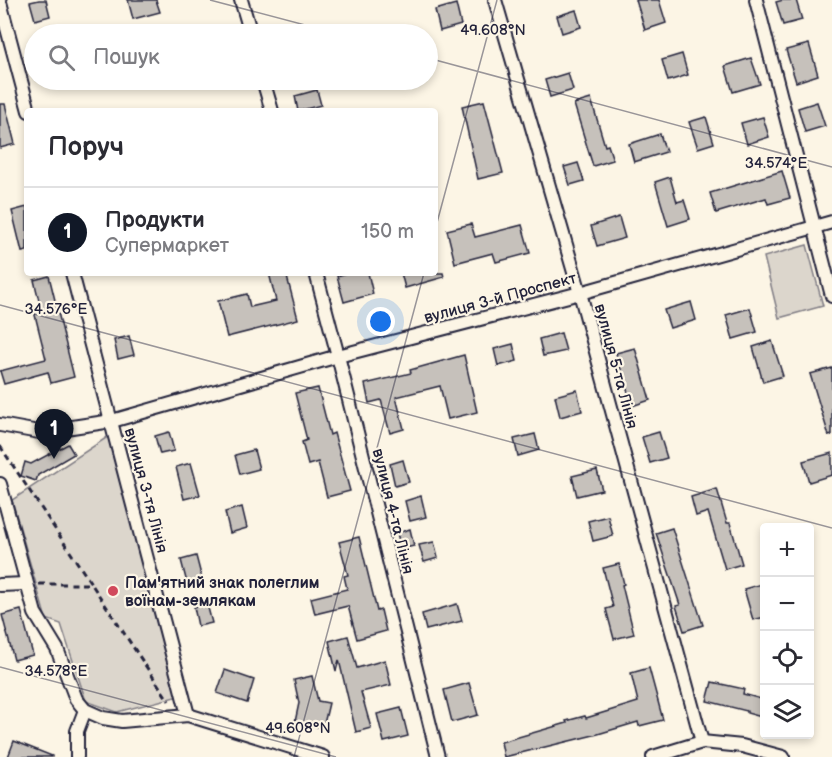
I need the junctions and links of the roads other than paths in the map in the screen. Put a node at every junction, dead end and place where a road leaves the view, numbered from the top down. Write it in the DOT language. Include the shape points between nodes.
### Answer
graph roads {
  1 [pos="241,0"];
  2 [pos="495,0"];
  3 [pos="756,0"];
  4 [pos="0,2"];
  5 [pos="248,24"];
  6 [pos="266,90"];
  7 [pos="28,108"];
  8 [pos="271,108"];
  9 [pos="832,222"];
  10 [pos="814,227"];
  11 [pos="73,276"];
  12 [pos="317,276"];
  13 [pos="580,293"];
  14 [pos="832,296"];
  15 [pos="338,356"];
  16 [pos="112,421"];
  17 [pos="0,425"];
  18 [pos="0,484"];
  19 [pos="26,584"];
  20 [pos="0,585"];
  21 [pos="86,710"];
  22 [pos="183,715"];
  23 [pos="702,742"];
  24 [pos="77,757"];
  25 [pos="323,757"];
  26 [pos="438,757"];
  27 [pos="653,757"];
  28 [pos="783,757"];
  1 -- 5 [label="street"];
  2 -- 13 [label="street, вулиця 5-та Лінія"];
  3 -- 10 [label="street"];
  4 -- 7 [label="street"];
  6 -- 8 [label="street"];
  9 -- 10 [label="street, вулиця 3-й Проспект"];
  10 -- 13 [label="street, вулиця 3-й Проспект"];
  10 -- 14 [label="street"];
  11 -- 16 [label="street, вулиця 3-тя Лінія"];
  12 -- 15 [label="street, вулиця 4-та Лінія"];
  13 -- 15 [label="street, вулиця 3-й Проспект"];
  13 -- 23 [label="street, вулиця 5-та Лінія"];
  15 -- 16 [label="street, вулиця 3-й Проспект"];
  15 -- 26 [label="street, вулиця 4-та Лінія"];
  16 -- 17 [label="street, вулиця 3-й Проспект" via="39,432"];
  16 -- 22 [label="street, вулиця 3-тя Лінія"];
  18 -- 19 [label="street"];
  19 -- 20 [label="street"];
  19 -- 21 [label="street" via="35,613 57,649 76,699"];
  21 -- 22 [label="street" via="122,721"];
  21 -- 24 [label="street" via="77,731"];
  22 -- 25 [label="street"];
  23 -- 27 [label="street"];
  23 -- 28 [label="street" via="742,746"];
}
